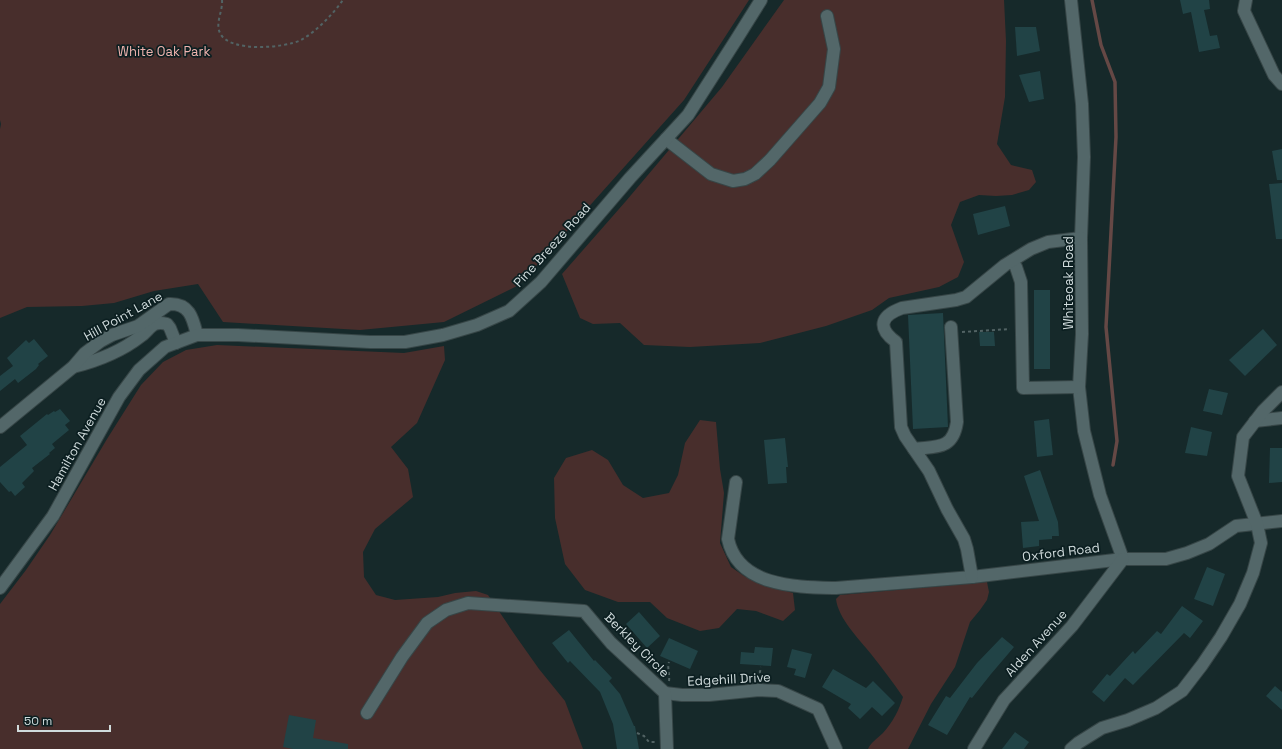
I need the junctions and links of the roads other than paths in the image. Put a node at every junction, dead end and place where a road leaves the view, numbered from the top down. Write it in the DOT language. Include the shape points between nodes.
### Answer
graph roads {
  1 [pos="761,0"];
  2 [pos="1071,0"];
  3 [pos="1246,0"];
  4 [pos="827,16"];
  5 [pos="1282,84"];
  6 [pos="666,139"];
  7 [pos="1081,238"];
  8 [pos="1012,261"];
  9 [pos="951,329"];
  10 [pos="137,333"];
  11 [pos="197,335"];
  12 [pos="176,343"];
  13 [pos="91,348"];
  14 [pos="97,360"];
  15 [pos="73,367"];
  16 [pos="1079,387"];
  17 [pos="1282,392"];
  18 [pos="1282,418"];
  19 [pos="1255,421"];
  20 [pos="0,427"];
  21 [pos="914,449"];
  22 [pos="736,482"];
  23 [pos="1282,521"];
  24 [pos="1257,524"];
  25 [pos="1124,559"];
  26 [pos="972,577"];
  27 [pos="0,588"];
  28 [pos="666,689"];
  29 [pos="367,713"];
  30 [pos="663,746"];
  31 [pos="836,749"];
  32 [pos="974,749"];
  33 [pos="1071,749"];
  1 -- 6 [label="street, Pine Breeze Road" via="688,115"];
  2 -- 7 [label="street, Whiteoak Road" via="1082,104 1084,158"];
  3 -- 5 [label="street" via="1244,11 1274,75"];
  4 -- 6 [label="street" via="834,49 829,87 820,102 755,174 733,181 711,174"];
  6 -- 11 [label="street, Pine Breeze Road" via="541,282 509,311 443,335 405,342"];
  7 -- 8 [label="street" via="1040,244"];
  7 -- 16 [label="street, Whiteoak Road" via="1082,334"];
  8 -- 16 [label="street" via="1021,282 1022,388"];
  8 -- 21 [label="street" via="966,297 902,308 884,319 884,331 896,342 900,427"];
  9 -- 21 [label="street" via="956,432 949,443 943,446"];
  10 -- 11 [label="street, Hill Point Lane" via="169,304 175,304 185,309 193,318"];
  10 -- 12 [label="street, Hill Point Lane" via="156,324 168,324"];
  10 -- 13 [label="street, Hill Point Lane" via="112,335"];
  10 -- 14 [label="street, Hill Point Lane" via="119,350"];
  11 -- 12 [label="street, Hamilton Avenue"];
  12 -- 27 [label="street, Hamilton Avenue" via="165,347 139,370 119,397 53,516"];
  13 -- 14 [label="street"];
  13 -- 15 [label="street, Hill Point Lane"];
  14 -- 15 [label="street, Hill Point Lane"];
  15 -- 20 [label="street, Hill Point Lane"];
  16 -- 25 [label="street, Whiteoak Road" via="1084,431 1100,495"];
  17 -- 19 [label="street"];
  18 -- 19 [label="street"];
  19 -- 24 [label="street" via="1243,437 1238,476"];
  21 -- 26 [label="street" via="964,539"];
  22 -- 26 [label="street, Oxford Road" via="728,539 735,557 755,575 795,586 836,588"];
  23 -- 24 [label="street, Oxford Road"];
  24 -- 25 [label="street, Oxford Road" via="1236,526 1209,544 1166,559"];
  24 -- 33 [label="street" via="1261,543 1253,573 1240,604 1217,643 1182,691 1156,708 1102,728"];
  25 -- 26 [label="street, Oxford Road"];
  25 -- 32 [label="street, Alden Avenue" via="1072,626 1004,700"];
  28 -- 29 [label="street, Berkley Circle" via="611,643 584,611 468,602 446,610 427,623"];
  28 -- 30 [label="street, Berkley Circle"];
  28 -- 31 [label="street, Edgehill Drive" via="682,695 778,691 818,709"];
}
